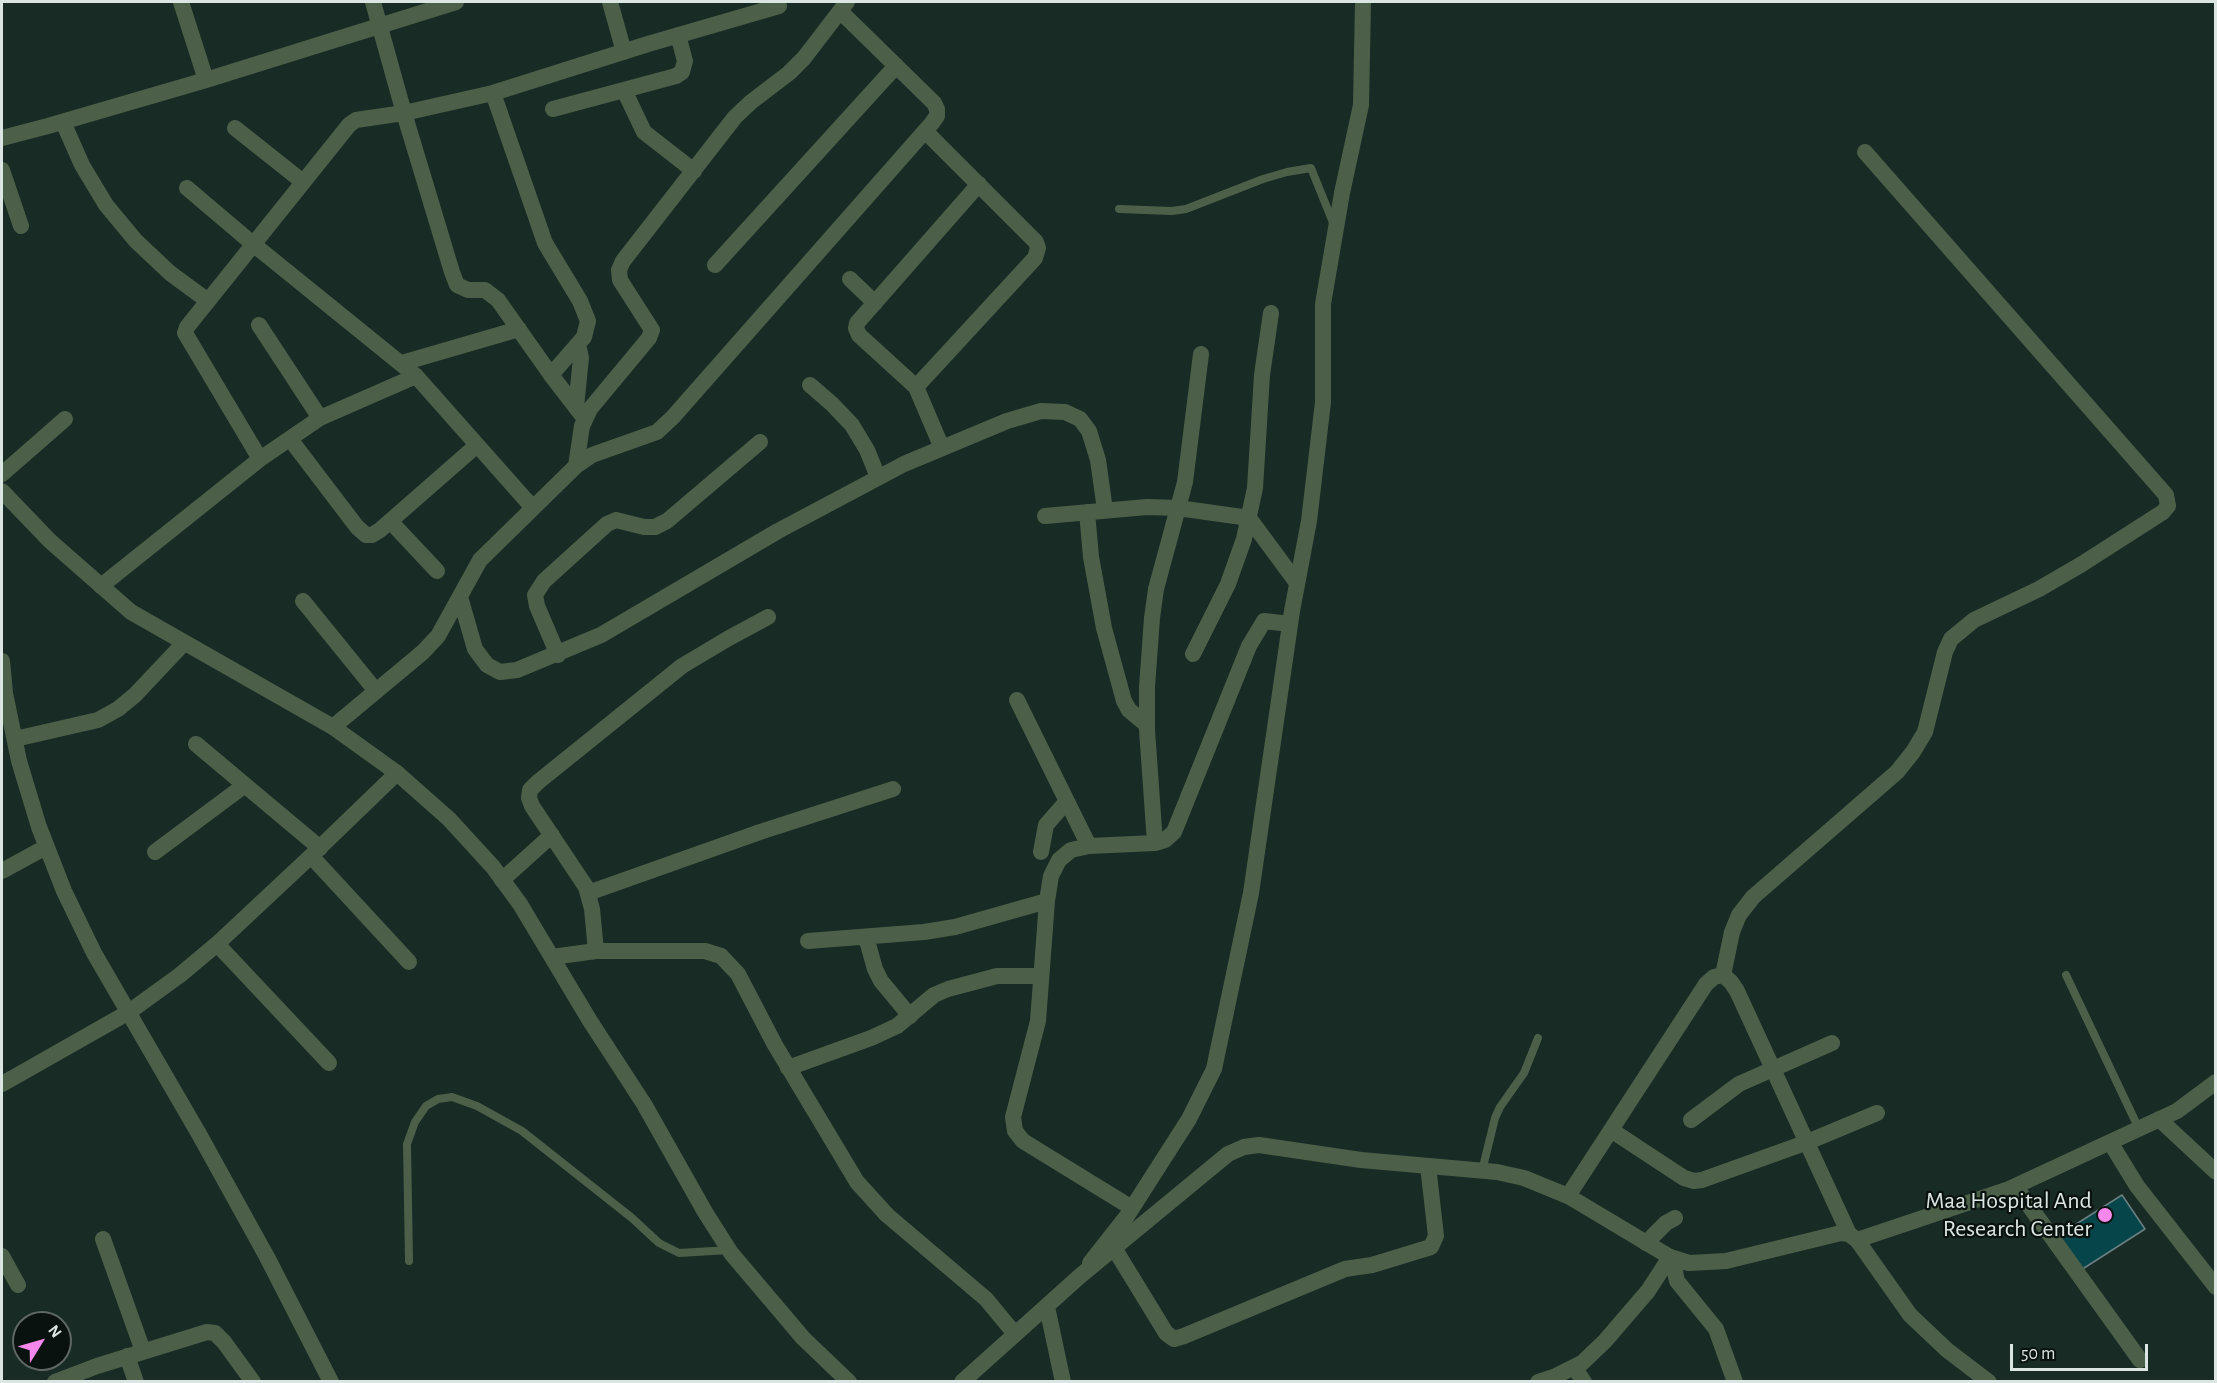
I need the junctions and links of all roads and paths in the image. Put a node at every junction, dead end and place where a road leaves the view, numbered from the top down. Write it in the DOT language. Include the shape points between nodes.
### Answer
graph roads {
  1 [pos="181,2"];
  2 [pos="373,2"];
  3 [pos="456,2"];
  4 [pos="610,2"];
  5 [pos="1363,2"];
  6 [pos="779,6"];
  7 [pos="843,6"];
  8 [pos="380,26"];
  9 [pos="678,35"];
  10 [pos="624,52"];
  11 [pos="896,66"];
  12 [pos="206,80"];
  13 [pos="624,90"];
  14 [pos="493,93"];
  15 [pos="553,109"];
  16 [pos="404,113"];
  17 [pos="63,122"];
  18 [pos="235,128"];
  19 [pos="925,131"];
  20 [pos="2,138"];
  21 [pos="1865,152"];
  22 [pos="2,170"];
  23 [pos="694,171"];
  24 [pos="303,182"];
  25 [pos="979,184"];
  26 [pos="187,188"];
  27 [pos="1119,209"];
  28 [pos="21,226"];
  29 [pos="1336,230"];
  30 [pos="253,244"];
  31 [pos="715,265"];
  32 [pos="850,279"];
  33 [pos="208,301"];
  34 [pos="875,303"];
  35 [pos="1271,313"];
  36 [pos="259,325"];
  37 [pos="519,329"];
  38 [pos="578,344"];
  39 [pos="1201,354"];
  40 [pos="402,363"];
  41 [pos="551,375"];
  42 [pos="416,376"];
  43 [pos="810,386"];
  44 [pos="916,387"];
  45 [pos="581,417"];
  46 [pos="320,418"];
  47 [pos="65,419"];
  48 [pos="290,439"];
  49 [pos="760,442"];
  50 [pos="476,446"];
  51 [pos="942,448"];
  52 [pos="592,455"];
  53 [pos="260,459"];
  54 [pos="576,466"];
  55 [pos="2,474"];
  56 [pos="878,477"];
  57 [pos="2,491"];
  58 [pos="532,508"];
  59 [pos="1178,508"];
  60 [pos="1105,510"];
  61 [pos="1087,512"];
  62 [pos="1046,516"];
  63 [pos="1249,518"];
  64 [pos="390,521"];
  65 [pos="437,571"];
  66 [pos="1297,583"];
  67 [pos="101,586"];
  68 [pos="460,597"];
  69 [pos="303,601"];
  70 [pos="768,617"];
  71 [pos="1290,624"];
  72 [pos="184,643"];
  73 [pos="1193,654"];
  74 [pos="558,655"];
  75 [pos="2,661"];
  76 [pos="376,691"];
  77 [pos="1017,700"];
  78 [pos="1147,726"];
  79 [pos="333,727"];
  80 [pos="15,739"];
  81 [pos="196,744"];
  82 [pos="397,773"];
  83 [pos="245,785"];
  84 [pos="893,789"];
  85 [pos="1067,801"];
  86 [pos="552,835"];
  87 [pos="1155,843"];
  88 [pos="1089,846"];
  89 [pos="46,847"];
  90 [pos="154,852"];
  91 [pos="316,852"];
  92 [pos="1041,852"];
  93 [pos="2,871"];
  94 [pos="502,880"];
  95 [pos="588,893"];
  96 [pos="1047,901"];
  97 [pos="866,938"];
  98 [pos="808,941"];
  99 [pos="217,944"];
  100 [pos="596,951"];
  101 [pos="552,957"];
  102 [pos="408,962"];
  103 [pos="1723,975"];
  104 [pos="2066,975"];
  105 [pos="1041,976"];
  106 [pos="129,1012"];
  107 [pos="910,1016"];
  108 [pos="1538,1038"];
  109 [pos="1832,1043"];
  110 [pos="329,1063"];
  111 [pos="789,1068"];
  112 [pos="1773,1068"];
  113 [pos="4,1078"];
  114 [pos="2216,1082"];
  115 [pos="1877,1113"];
  116 [pos="2159,1119"];
  117 [pos="1691,1120"];
  118 [pos="2139,1129"];
  119 [pos="1611,1130"];
  120 [pos="2110,1142"];
  121 [pos="1805,1143"];
  122 [pos="1428,1166"];
  123 [pos="1482,1171"];
  124 [pos="2216,1172"];
  125 [pos="2015,1186"];
  126 [pos="1568,1196"];
  127 [pos="1132,1208"];
  128 [pos="1675,1218"];
  129 [pos="1853,1237"];
  130 [pos="103,1239"];
  131 [pos="1646,1243"];
  132 [pos="1114,1248"];
  133 [pos="729,1250"];
  134 [pos="2,1256"];
  135 [pos="1673,1259"];
  136 [pos="409,1261"];
  137 [pos="1080,1276"];
  138 [pos="18,1285"];
  139 [pos="2216,1287"];
  140 [pos="1047,1307"];
  141 [pos="1016,1334"];
  142 [pos="143,1351"];
  143 [pos="127,1356"];
  144 [pos="2140,1360"];
  145 [pos="1574,1367"];
  146 [pos="54,1382"];
  147 [pos="136,1382"];
  148 [pos="253,1382"];
  149 [pos="331,1382"];
  150 [pos="849,1382"];
  151 [pos="962,1382"];
  152 [pos="1063,1382"];
  153 [pos="1538,1382"];
  154 [pos="1584,1382"];
  155 [pos="1735,1382"];
  156 [pos="1989,1382"];
  1 -- 12 [label="street"];
  2 -- 8 [label="street"];
  3 -- 8 [label="street"];
  4 -- 10 [label="street"];
  5 -- 29 [label="street" via="1361,105"];
  6 -- 9 [label="street"];
  7 -- 11 [label="street"];
  7 -- 23 [label="street" via="789,73 735,117"];
  8 -- 12 [label="street"];
  8 -- 16 [label="street"];
  9 -- 10 [label="street"];
  9 -- 13 [label="street" via="685,61 682,72"];
  10 -- 14 [label="street"];
  11 -- 19 [label="street" via="937,109 937,116"];
  11 -- 31 [label="street"];
  12 -- 17 [label="street"];
  13 -- 15 [label="street"];
  13 -- 23 [label="street" via="644,132"];
  14 -- 16 [label="street"];
  14 -- 38 [label="street" via="545,243 588,321"];
  16 -- 24 [label="street" via="356,120"];
  16 -- 37 [label="street" via="458,285 468,290 485,290 498,300"];
  17 -- 20 [label="street"];
  17 -- 33 [label="street" via="106,205 136,241"];
  18 -- 24 [label="street"];
  19 -- 25 [label="street"];
  19 -- 52 [label="street" via="673,417 657,432"];
  21 -- 103 [label="street" via="2166,495 2168,506 2082,564 1974,620 1951,639 1925,732 1913,752 1897,772 1753,897 1732,932"];
  22 -- 28 [label="street"];
  23 -- 45 [label="street" via="619,270 620,280 652,330 650,338"];
  24 -- 30 [label="street"];
  25 -- 34 [label="street"];
  25 -- 44 [label="street" via="1036,242 1038,253"];
  26 -- 30 [label="street"];
  27 -- 29 [label="lane" via="1186,209 1263,179 1311,168"];
  29 -- 66 [label="street" via="1323,304 1323,402 1309,521"];
  30 -- 33 [label="street"];
  30 -- 40 [label="street"];
  32 -- 34 [label="street"];
  33 -- 53 [label="street" via="185,333"];
  34 -- 44 [label="street" via="857,323 859,335"];
  35 -- 63 [label="street"];
  36 -- 46 [label="street"];
  37 -- 40 [label="street"];
  37 -- 41 [label="street"];
  38 -- 41 [label="street"];
  38 -- 45 [label="street"];
  39 -- 59 [label="street" via="1185,482"];
  40 -- 42 [label="street"];
  41 -- 45 [label="street"];
  42 -- 46 [label="street"];
  42 -- 50 [label="street"];
  43 -- 56 [label="street" via="852,425"];
  44 -- 51 [label="street"];
  45 -- 52 [label="street"];
  45 -- 54 [label="street"];
  46 -- 48 [label="street"];
  47 -- 55 [label="street"];
  48 -- 53 [label="street"];
  48 -- 64 [label="street" via="366,535 372,535"];
  49 -- 74 [label="street" via="667,520 655,527 616,520 607,524 544,581 535,595 537,606"];
  50 -- 58 [label="street"];
  50 -- 64 [label="street"];
  51 -- 56 [label="street"];
  51 -- 60 [label="street" via="1041,411 1065,412 1080,419 1089,431 1098,460"];
  52 -- 54 [label="street"];
  53 -- 67 [label="street"];
  54 -- 58 [label="street"];
  56 -- 74 [label="street" via="601,635"];
  57 -- 67 [label="street" via="50,542"];
  58 -- 68 [label="street" via="480,560"];
  59 -- 60 [label="street"];
  59 -- 63 [label="street"];
  59 -- 78 [label="street" via="1156,589"];
  60 -- 61 [label="street"];
  61 -- 62 [label="street"];
  61 -- 78 [label="street" via="1104,628 1124,701"];
  63 -- 66 [label="street"];
  63 -- 73 [label="street" via="1228,584"];
  64 -- 65 [label="street"];
  66 -- 71 [label="street"];
  67 -- 72 [label="street" via="130,612"];
  68 -- 74 [label="street" via="475,649 487,665 500,672 517,670"];
  68 -- 76 [label="street" via="438,636"];
  69 -- 76 [label="street"];
  70 -- 86 [label="street" via="682,666 530,790 531,806"];
  71 -- 87 [label="street" via="1264,621 1249,646 1174,832"];
  71 -- 127 [label="street" via="1251,893 1214,1070 1190,1119"];
  72 -- 79 [label="street"];
  72 -- 80 [label="street" via="118,709 98,720"];
  75 -- 80 [label="street"];
  76 -- 79 [label="street"];
  77 -- 85 [label="street"];
  78 -- 87 [label="street"];
  79 -- 82 [label="street"];
  80 -- 89 [label="street"];
  81 -- 83 [label="street"];
  82 -- 91 [label="street"];
  82 -- 94 [label="street" via="449,819"];
  83 -- 90 [label="street"];
  83 -- 91 [label="street"];
  84 -- 95 [label="street"];
  85 -- 88 [label="street"];
  85 -- 92 [label="street" via="1046,825"];
  86 -- 94 [label="street"];
  86 -- 95 [label="street"];
  87 -- 88 [label="street"];
  88 -- 96 [label="street" via="1071,850 1059,860 1051,876"];
  89 -- 93 [label="street"];
  89 -- 106 [label="street" via="94,953"];
  91 -- 99 [label="street"];
  91 -- 102 [label="street"];
  94 -- 101 [label="street"];
  95 -- 100 [label="street"];
  96 -- 97 [label="street" via="955,927"];
  96 -- 105 [label="street"];
  97 -- 98 [label="street"];
  97 -- 107 [label="street" via="881,981"];
  99 -- 106 [label="street"];
  99 -- 110 [label="street"];
  100 -- 101 [label="street"];
  100 -- 111 [label="street" via="705,951 721,956 738,974"];
  101 -- 133 [label="street"];
  103 -- 112 [label="street" via="1737,991"];
  103 -- 119 [label="street" via="1706,984"];
  104 -- 118 [label="lane"];
  105 -- 107 [label="street" via="997,976 948,989"];
  105 -- 127 [label="street" via="1038,1021 1013,1117 1015,1131 1023,1141"];
  106 -- 113 [label="street"];
  106 -- 149 [label="street" via="267,1257"];
  107 -- 111 [label="street" via="871,1038"];
  108 -- 123 [label="lane" via="1524,1073 1495,1118"];
  109 -- 112 [label="street"];
  111 -- 141 [label="street" via="857,1182 887,1215 986,1299"];
  112 -- 117 [label="street" via="1739,1084"];
  112 -- 121 [label="street"];
  114 -- 116 [label="street" via="2177,1111"];
  115 -- 121 [label="street"];
  116 -- 118 [label="street"];
  116 -- 124 [label="street"];
  118 -- 120 [label="street"];
  119 -- 121 [label="street" via="1694,1181"];
  119 -- 126 [label="street"];
  120 -- 125 [label="street"];
  120 -- 139 [label="street" via="2137,1186"];
  121 -- 129 [label="street"];
  122 -- 123 [label="street"];
  122 -- 132 [label="street" via="1259,1145 1244,1147 1228,1155"];
  122 -- 132 [label="street" via="1436,1236 1431,1246 1372,1265 1345,1269 1174,1339 1166,1333"];
  123 -- 126 [label="street" via="1524,1178"];
  125 -- 129 [label="street"];
  125 -- 144 [label="street"];
  126 -- 131 [label="street"];
  127 -- 137 [label="street"];
  128 -- 131 [label="street"];
  129 -- 135 [label="street" via="1841,1233 1726,1261"];
  129 -- 156 [label="street" via="1910,1315"];
  130 -- 142 [label="street"];
  131 -- 135 [label="street"];
  132 -- 137 [label="street"];
  133 -- 136 [label="lane" via="679,1252 659,1243 522,1131 452,1097 426,1106 407,1144"];
  133 -- 150 [label="street" via="803,1338"];
  134 -- 138 [label="street"];
  135 -- 145 [label="street" via="1605,1341"];
  135 -- 155 [label="street" via="1677,1281 1716,1329"];
  137 -- 140 [label="street"];
  140 -- 141 [label="street"];
  140 -- 152 [label="street"];
  141 -- 151 [label="street"];
  142 -- 143 [label="street"];
  142 -- 148 [label="street" via="215,1333"];
  143 -- 146 [label="street"];
  143 -- 147 [label="street"];
  145 -- 153 [label="street"];
  145 -- 154 [label="street"];
}
